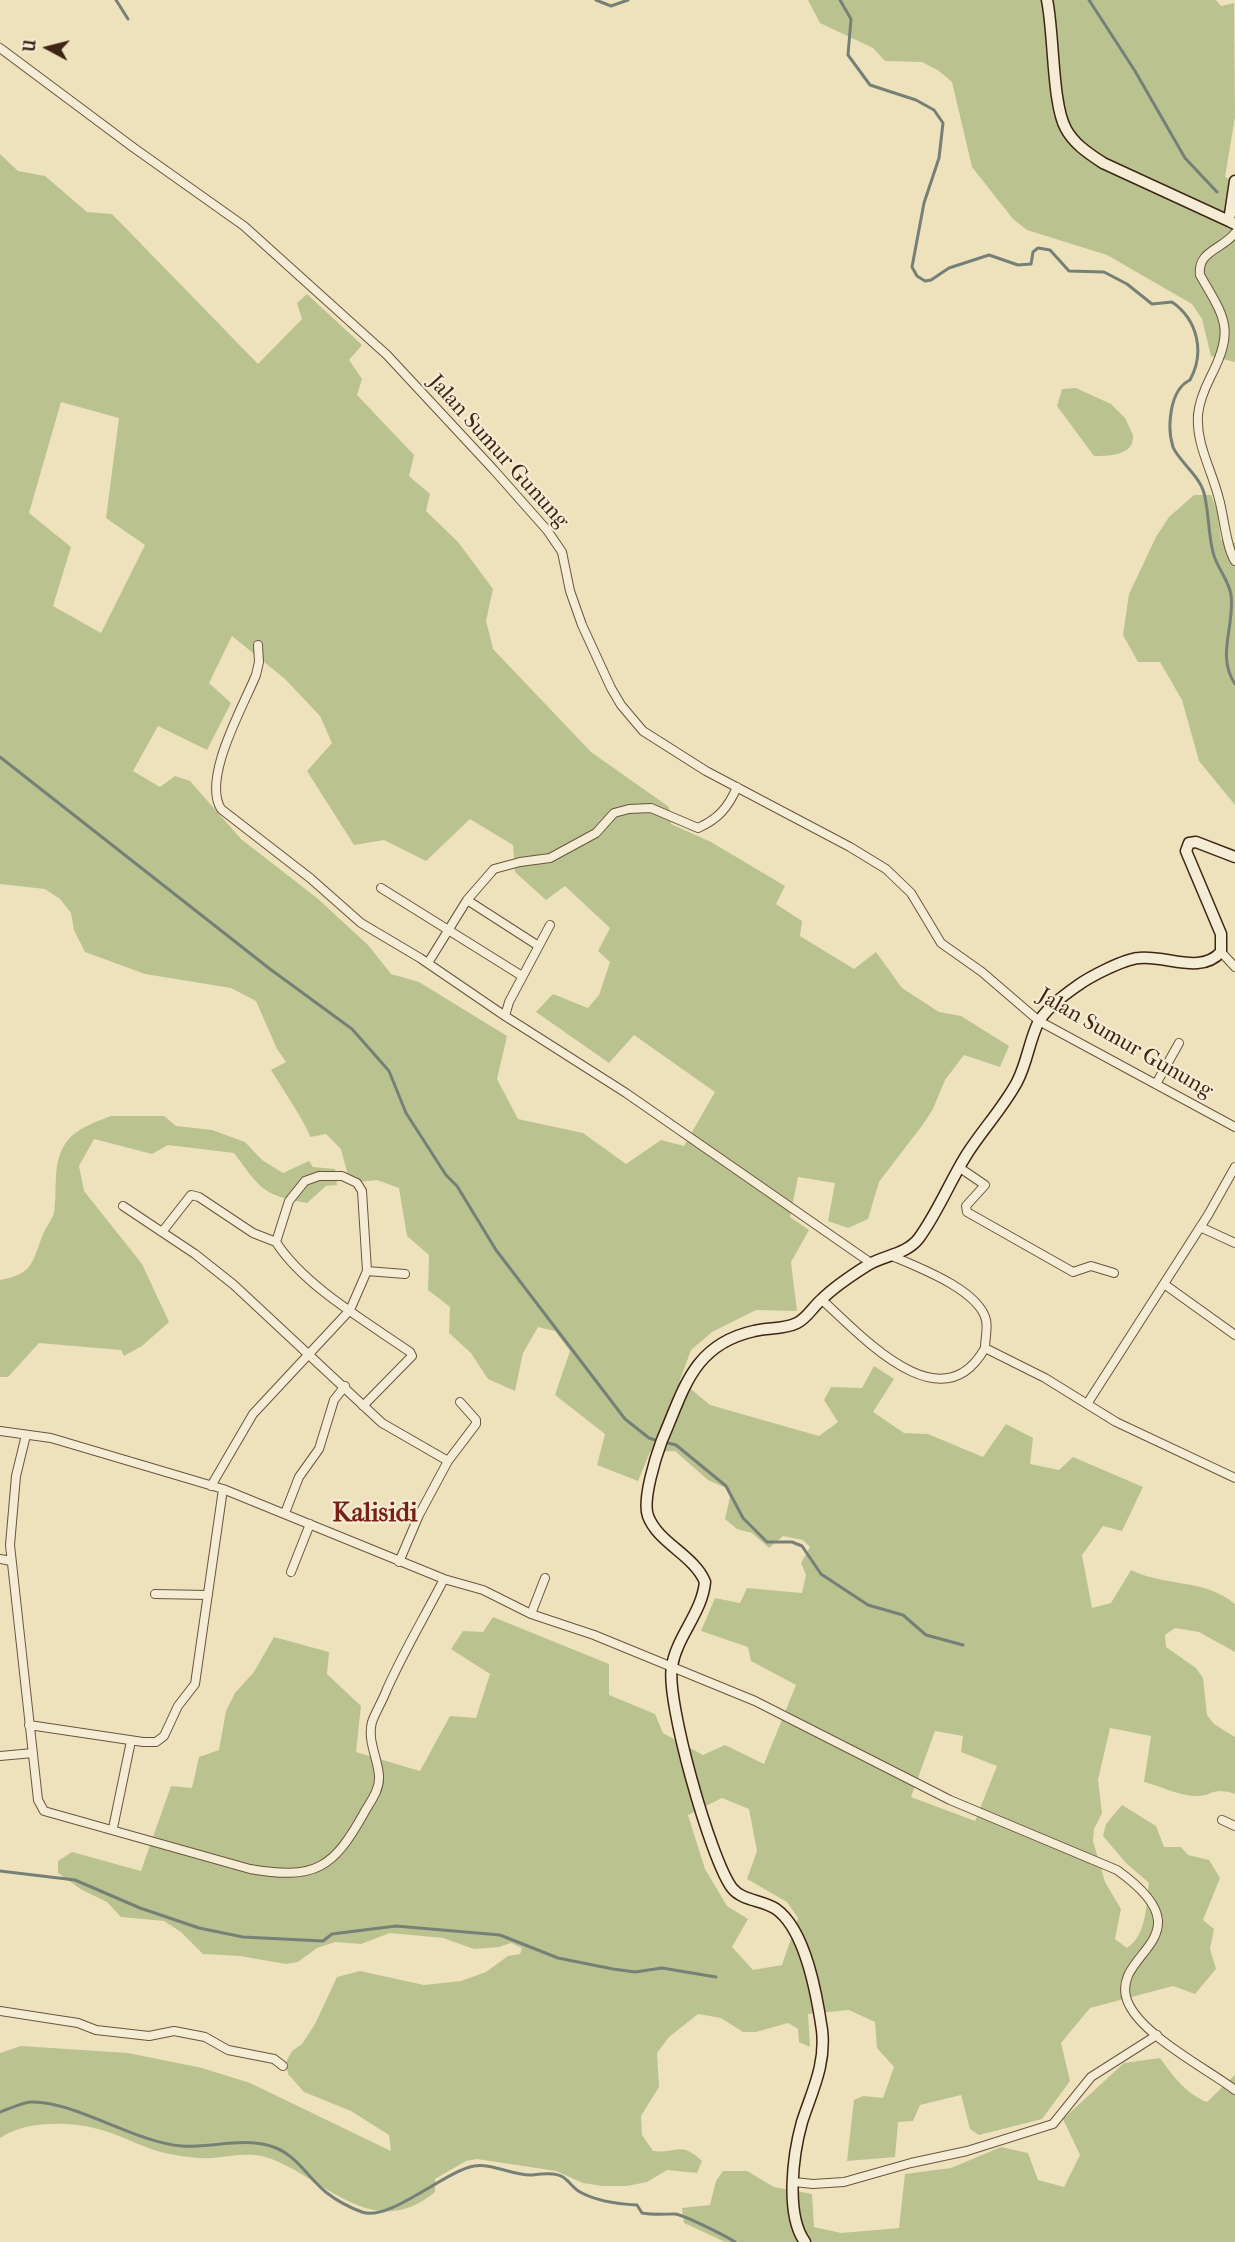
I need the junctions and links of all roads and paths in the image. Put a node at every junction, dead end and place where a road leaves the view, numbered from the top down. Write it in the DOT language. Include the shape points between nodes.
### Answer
graph roads {
  1 [pos="1047,0"];
  2 [pos="0,48"];
  3 [pos="1235,181"];
  4 [pos="1232,222"];
  5 [pos="1235,233"];
  6 [pos="1235,561"];
  7 [pos="258,645"];
  8 [pos="737,788"];
  9 [pos="1235,857"];
  10 [pos="381,888"];
  11 [pos="466,900"];
  12 [pos="550,925"];
  13 [pos="448,930"];
  14 [pos="537,945"];
  15 [pos="1221,952"];
  16 [pos="428,963"];
  17 [pos="1235,967"];
  18 [pos="522,976"];
  19 [pos="505,1016"];
  20 [pos="1039,1021"];
  21 [pos="1179,1043"];
  22 [pos="1156,1084"];
  23 [pos="1235,1127"];
  24 [pos="1235,1167"];
  25 [pos="960,1168"];
  26 [pos="123,1206"];
  27 [pos="1200,1227"];
  28 [pos="162,1232"];
  29 [pos="276,1242"];
  30 [pos="1235,1243"];
  31 [pos="892,1256"];
  32 [pos="871,1263"];
  33 [pos="367,1270"];
  34 [pos="1114,1273"];
  35 [pos="405,1274"];
  36 [pos="1164,1284"];
  37 [pos="821,1299"];
  38 [pos="350,1310"];
  39 [pos="1235,1335"];
  40 [pos="985,1348"];
  41 [pos="309,1357"];
  42 [pos="345,1386"];
  43 [pos="460,1402"];
  44 [pos="1087,1404"];
  45 [pos="363,1406"];
  46 [pos="0,1431"];
  47 [pos="26,1435"];
  48 [pos="448,1461"];
  49 [pos="1235,1478"];
  50 [pos="211,1486"];
  51 [pos="223,1489"];
  52 [pos="285,1513"];
  53 [pos="310,1524"];
  54 [pos="0,1559"];
  55 [pos="12,1561"];
  56 [pos="399,1562"];
  57 [pos="291,1572"];
  58 [pos="545,1578"];
  59 [pos="444,1580"];
  60 [pos="155,1594"];
  61 [pos="208,1595"];
  62 [pos="531,1614"];
  63 [pos="671,1666"];
  64 [pos="29,1725"];
  65 [pos="131,1741"];
  66 [pos="33,1753"];
  67 [pos="0,1756"];
  68 [pos="1222,1820"];
  69 [pos="1235,1826"];
  70 [pos="113,1828"];
  71 [pos="0,2012"];
  72 [pos="1157,2034"];
  73 [pos="283,2066"];
  74 [pos="1235,2090"];
  75 [pos="794,2182"];
  76 [pos="805,2242"];
  1 -- 4 [label="street" via="1058,97 1064,126 1071,137 1103,163"];
  2 -- 8 [label="street, Jalan Sumur Gunung" via="244,226 387,355 493,469 562,552 582,625 611,688 631,719"];
  3 -- 4 [label="street"];
  5 -- 6 [label="street" via="1207,253 1199,269 1227,336 1204,389 1198,414 1204,457"];
  7 -- 16 [label="street" via="256,675 219,765 216,800 221,809 361,923"];
  8 -- 11 [label="street" via="725,810 698,828 651,808 614,813 596,833 550,858 494,869"];
  8 -- 20 [label="street, Jalan Sumur Gunung" via="886,869 911,893 941,943"];
  9 -- 15 [label="street" via="1196,842 1189,843 1186,851 1221,934"];
  10 -- 13 [label="street"];
  11 -- 13 [label="street"];
  11 -- 14 [label="street"];
  12 -- 14 [label="street"];
  13 -- 16 [label="street"];
  13 -- 18 [label="street"];
  14 -- 18 [label="street"];
  15 -- 17 [label="street"];
  15 -- 20 [label="street" via="1210,962 1200,964 1168,959 1131,960 1079,984"];
  16 -- 19 [label="street"];
  18 -- 19 [label="street"];
  19 -- 32 [label="street" via="626,1093"];
  20 -- 22 [label="street, Jalan Sumur Gunung"];
  20 -- 25 [label="street" via="1017,1081"];
  21 -- 22 [label="street"];
  22 -- 23 [label="street, Jalan Sumur Gunung"];
  24 -- 27 [label="street"];
  25 -- 31 [label="street" via="917,1240"];
  25 -- 34 [label="street" via="985,1185 966,1206 967,1212 1072,1272 1091,1266"];
  26 -- 28 [label="street"];
  27 -- 30 [label="street"];
  27 -- 36 [label="street"];
  28 -- 29 [label="street" via="191,1195 253,1233"];
  28 -- 41 [label="street" via="234,1285"];
  29 -- 33 [label="street" via="289,1201 305,1181 319,1176 342,1176 357,1183 362,1191"];
  29 -- 38 [label="street" via="304,1275"];
  31 -- 32 [label="street"];
  31 -- 40 [label="street" via="935,1275 979,1305 986,1320"];
  32 -- 37 [label="street"];
  33 -- 35 [label="street"];
  33 -- 38 [label="street"];
  36 -- 39 [label="street"];
  36 -- 44 [label="street"];
  37 -- 40 [label="street" via="900,1366 933,1379 947,1380 963,1371"];
  37 -- 63 [label="street" via="798,1322 753,1331 705,1354 683,1386 656,1455 648,1517 697,1568 705,1582 698,1609"];
  38 -- 41 [label="street"];
  38 -- 45 [label="street" via="412,1356"];
  40 -- 44 [label="street"];
  41 -- 42 [label="street"];
  41 -- 50 [label="street" via="253,1414"];
  42 -- 45 [label="street"];
  42 -- 52 [label="street" via="334,1400 319,1449 300,1477"];
  43 -- 48 [label="street" via="476,1424"];
  44 -- 49 [label="street" via="1116,1422"];
  45 -- 48 [label="street" via="382,1423"];
  46 -- 47 [label="street"];
  47 -- 50 [label="street" via="108,1453"];
  47 -- 55 [label="street" via="13,1505"];
  48 -- 56 [label="street"];
  50 -- 51 [label="street"];
  51 -- 52 [label="street"];
  51 -- 61 [label="street"];
  52 -- 53 [label="street"];
  53 -- 56 [label="street"];
  53 -- 57 [label="street"];
  54 -- 55 [label="street"];
  55 -- 64 [label="street"];
  56 -- 59 [label="street"];
  58 -- 62 [label="street"];
  59 -- 62 [label="street" via="483,1590"];
  59 -- 70 [label="street" via="401,1659 372,1724 378,1788 332,1861 310,1870 278,1874"];
  60 -- 61 [label="street"];
  61 -- 65 [label="street" via="195,1684 160,1740"];
  62 -- 63 [label="street"];
  63 -- 72 [label="street" via="755,1701 950,1800 1098,1860 1129,1879 1158,1912 1159,1921 1126,1981 1126,1997 1136,2016"];
  63 -- 75 [label="street" via="677,1727 728,1880 740,1894 770,1905 787,1919 813,1978 822,2032 822,2062 801,2125"];
  64 -- 65 [label="street"];
  64 -- 66 [label="street"];
  65 -- 70 [label="street"];
  66 -- 67 [label="street"];
  66 -- 70 [label="street" via="38,1800 44,1811"];
  68 -- 69 [label="street"];
  71 -- 73 [label="street" via="149,2036 174,2031 205,2037 228,2050 274,2059"];
  72 -- 74 [label="street"];
  72 -- 75 [label="street" via="1091,2077 1053,2124 968,2151 844,2182"];
  75 -- 76 [label="street" via="795,2218"];
}
